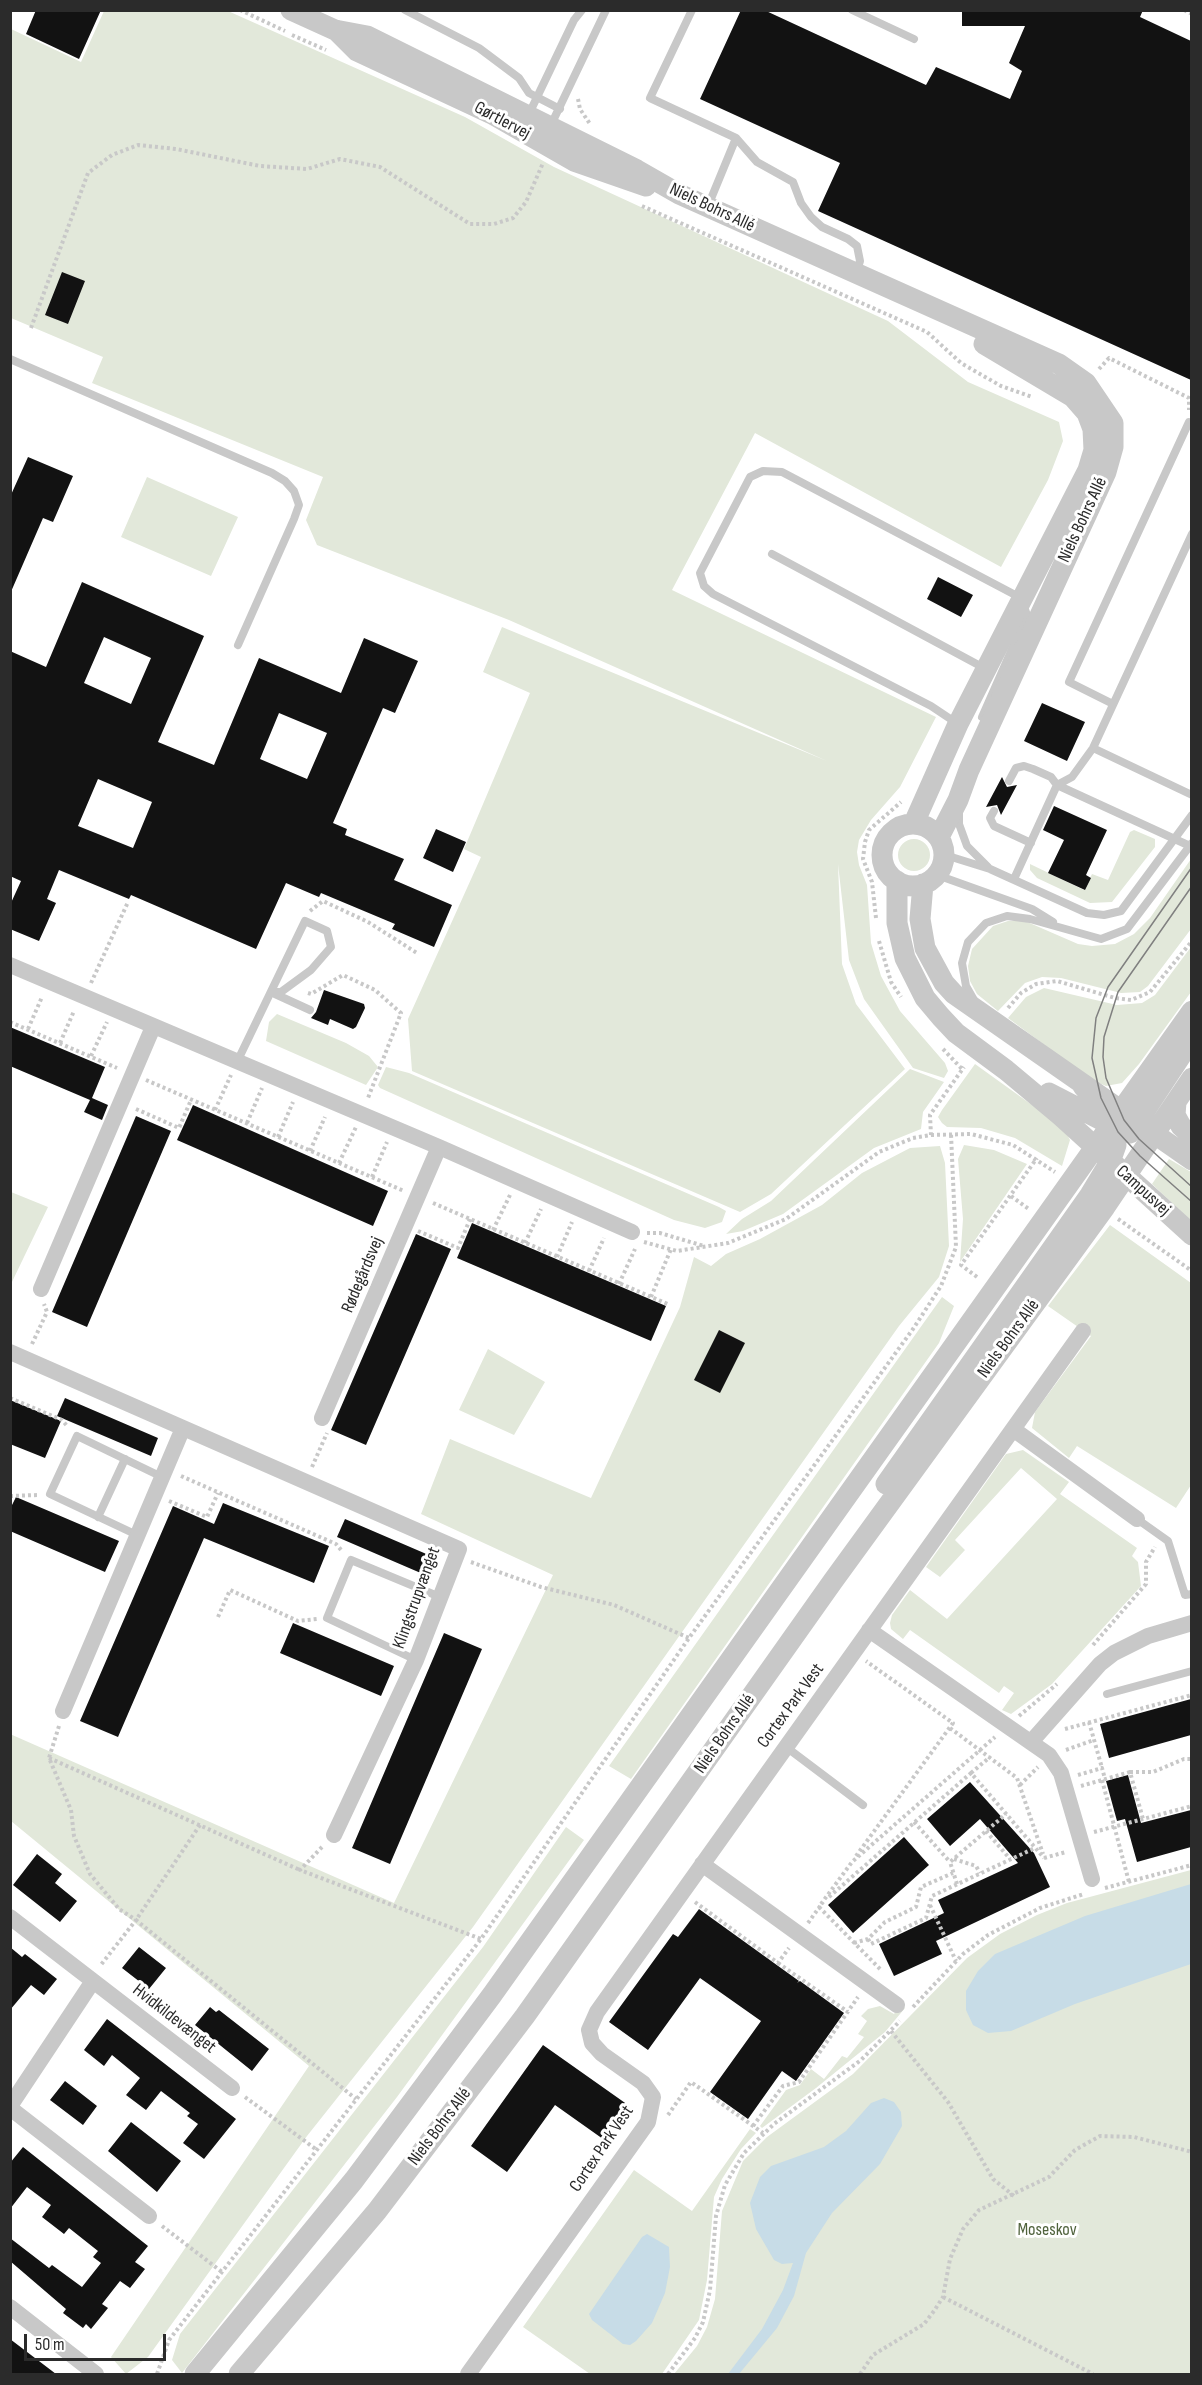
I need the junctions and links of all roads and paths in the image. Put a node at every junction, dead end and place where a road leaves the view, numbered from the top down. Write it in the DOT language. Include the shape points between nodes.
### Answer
graph roads {
  1 [pos="240,10"];
  2 [pos="291,10"];
  3 [pos="405,10"];
  4 [pos="582,10"];
  5 [pos="606,10"];
  6 [pos="693,10"];
  7 [pos="852,10"];
  8 [pos="1184,10"];
  9 [pos="1191,14"];
  10 [pos="914,39"];
  11 [pos="337,55"];
  12 [pos="577,95"];
  13 [pos="529,114"];
  14 [pos="550,135"];
  15 [pos="736,138"];
  16 [pos="582,144"];
  17 [pos="552,165"];
  18 [pos="679,194"];
  19 [pos="634,202"];
  20 [pos="708,207"];
  21 [pos="856,274"];
  22 [pos="909,299"];
  23 [pos="31,328"];
  24 [pos="10,358"];
  25 [pos="1098,371"];
  26 [pos="1040,400"];
  27 [pos="1190,423"];
  28 [pos="1191,534"];
  29 [pos="772,554"];
  30 [pos="1021,598"];
  31 [pos="238,645"];
  32 [pos="993,672"];
  33 [pos="1113,704"];
  34 [pos="971,727"];
  35 [pos="1093,748"];
  36 [pos="969,770"];
  37 [pos="1009,781"];
  38 [pos="1058,785"];
  39 [pos="1191,795"];
  40 [pos="904,799"];
  41 [pos="958,800"];
  42 [pos="994,811"];
  43 [pos="1191,815"];
  44 [pos="914,823"];
  45 [pos="1175,837"];
  46 [pos="1030,843"];
  47 [pos="1191,844"];
  48 [pos="942,846"];
  49 [pos="990,869"];
  50 [pos="1014,879"];
  51 [pos="930,880"];
  52 [pos="897,881"];
  53 [pos="128,902"];
  54 [pos="304,921"];
  55 [pos="876,925"];
  56 [pos="1061,927"];
  57 [pos="878,934"];
  58 [pos="1191,941"];
  59 [pos="417,953"];
  60 [pos="10,965"];
  61 [pos="292,984"];
  62 [pos="271,992"];
  63 [pos="85,998"];
  64 [pos="903,1002"];
  65 [pos="37,1010"];
  66 [pos="310,1010"];
  67 [pos="1191,1011"];
  68 [pos="992,1020"];
  69 [pos="10,1022"];
  70 [pos="69,1022"];
  71 [pos="153,1027"];
  72 [pos="28,1029"];
  73 [pos="101,1033"];
  74 [pos="1191,1039"];
  75 [pos="936,1042"];
  76 [pos="60,1043"];
  77 [pos="978,1049"];
  78 [pos="91,1056"];
  79 [pos="237,1063"];
  80 [pos="962,1069"];
  81 [pos="1006,1070"];
  82 [pos="133,1074"];
  83 [pos="267,1075"];
  84 [pos="1190,1082"];
  85 [pos="298,1088"];
  86 [pos="224,1089"];
  87 [pos="191,1100"];
  88 [pos="121,1102"];
  89 [pos="1176,1102"];
  90 [pos="215,1110"];
  91 [pos="361,1115"];
  92 [pos="247,1124"];
  93 [pos="1131,1125"];
  94 [pos="317,1133"];
  95 [pos="931,1134"];
  96 [pos="951,1134"];
  97 [pos="1191,1136"];
  98 [pos="278,1137"];
  99 [pos="350,1139"];
  100 [pos="439,1147"];
  101 [pos="1094,1147"];
  102 [pos="310,1150"];
  103 [pos="382,1153"];
  104 [pos="1037,1158"];
  105 [pos="1191,1160"];
  106 [pos="1110,1162"];
  107 [pos="339,1163"];
  108 [pos="1056,1173"];
  109 [pos="372,1177"];
  110 [pos="1126,1177"];
  111 [pos="516,1181"];
  112 [pos="388,1184"];
  113 [pos="548,1195"];
  114 [pos="578,1209"];
  115 [pos="1117,1219"];
  116 [pos="611,1223"];
  117 [pos="405,1225"];
  118 [pos="493,1230"];
  119 [pos="1191,1235"];
  120 [pos="636,1236"];
  121 [pos="525,1243"];
  122 [pos="704,1246"];
  123 [pos="670,1250"];
  124 [pos="557,1257"];
  125 [pos="951,1262"];
  126 [pos="961,1265"];
  127 [pos="589,1271"];
  128 [pos="1191,1271"];
  129 [pos="977,1277"];
  130 [pos="619,1284"];
  131 [pos="41,1289"];
  132 [pos="651,1297"];
  133 [pos="670,1305"];
  134 [pos="1083,1331"];
  135 [pos="18,1356"];
  136 [pos="10,1398"];
  137 [pos="322,1418"];
  138 [pos="62,1420"];
  139 [pos="183,1428"];
  140 [pos="1012,1429"];
  141 [pos="125,1459"];
  142 [pos="164,1474"];
  143 [pos="306,1482"];
  144 [pos="218,1492"];
  145 [pos="50,1494"];
  146 [pos="154,1495"];
  147 [pos="10,1496"];
  148 [pos="98,1517"];
  149 [pos="1137,1520"];
  150 [pos="137,1535"];
  151 [pos="1161,1536"];
  152 [pos="456,1557"];
  153 [pos="351,1560"];
  154 [pos="833,1581"];
  155 [pos="1191,1594"];
  156 [pos="440,1597"];
  157 [pos="218,1617"];
  158 [pos="327,1618"];
  159 [pos="1191,1623"];
  160 [pos="869,1630"];
  161 [pos="689,1638"];
  162 [pos="854,1652"];
  163 [pos="1086,1652"];
  164 [pos="416,1660"];
  165 [pos="1191,1671"];
  166 [pos="1064,1677"];
  167 [pos="1107,1694"];
  168 [pos="1191,1695"];
  169 [pos="63,1711"];
  170 [pos="1089,1722"];
  171 [pos="1008,1726"];
  172 [pos="950,1728"];
  173 [pos="1037,1736"];
  174 [pos="1094,1740"];
  175 [pos="786,1747"];
  176 [pos="980,1750"];
  177 [pos="1049,1755"];
  178 [pos="990,1757"];
  179 [pos="50,1758"];
  180 [pos="1191,1759"];
  181 [pos="1102,1768"];
  182 [pos="1130,1772"];
  183 [pos="971,1773"];
  184 [pos="1104,1779"];
  185 [pos="1020,1785"];
  186 [pos="1065,1785"];
  187 [pos="863,1805"];
  188 [pos="1191,1806"];
  189 [pos="1006,1814"];
  190 [pos="1143,1819"];
  191 [pos="914,1822"];
  192 [pos="200,1825"];
  193 [pos="1114,1826"];
  194 [pos="986,1831"];
  195 [pos="329,1840"];
  196 [pos="1082,1842"];
  197 [pos="1035,1848"];
  198 [pos="1044,1858"];
  199 [pos="1010,1859"];
  200 [pos="952,1860"];
  201 [pos="852,1862"];
  202 [pos="702,1864"];
  203 [pos="1191,1865"];
  204 [pos="300,1870"];
  205 [pos="953,1873"];
  206 [pos="980,1873"];
  207 [pos="1130,1882"];
  208 [pos="957,1884"];
  209 [pos="1095,1887"];
  210 [pos="682,1893"];
  211 [pos="820,1905"];
  212 [pos="930,1905"];
  213 [pos="10,1917"];
  214 [pos="136,1920"];
  215 [pos="798,1935"];
  216 [pos="868,1939"];
  217 [pos="481,1940"];
  218 [pos="854,1943"];
  219 [pos="956,1961"];
  220 [pos="778,1962"];
  221 [pos="93,1981"];
  222 [pos="871,1986"];
  223 [pos="904,2010"];
  224 [pos="848,2012"];
  225 [pos="891,2031"];
  226 [pos="232,2088"];
  227 [pos="356,2099"];
  228 [pos="10,2107"];
  229 [pos="663,2122"];
  230 [pos="753,2126"];
  231 [pos="763,2133"];
  232 [pos="317,2150"];
  233 [pos="1191,2152"];
  234 [pos="1014,2196"];
  235 [pos="149,2216"];
  236 [pos="222,2272"];
  237 [pos="943,2297"];
  238 [pos="10,2307"];
  239 [pos="96,2374"];
  240 [pos="157,2374"];
  241 [pos="195,2374"];
  242 [pos="239,2374"];
  243 [pos="468,2374"];
  244 [pos="668,2374"];
  245 [pos="860,2374"];
  246 [pos="1093,2374"];
  1 -- 11 [label="path"];
  2 -- 13 [label="street, Gørtlervej" via="336,30 357,51"];
  3 -- 13 [label="lane" via="479,48 519,78 529,93"];
  4 -- 13 [label="lane"];
  5 -- 14 [label="lane"];
  6 -- 15 [label="lane" via="650,98"];
  7 -- 10 [label="lane"];
  8 -- 9 [label="path"];
  12 -- 16 [label="path" via="579,109 591,126"];
  13 -- 14 [label="street, Gørtlervej"];
  14 -- 16 [label="street, Niels Bohrs Allé"];
  14 -- 17 [label="path"];
  14 -- 18 [label="street, Gørtlervej" via="574,161"];
  14 -- 23 [label="path" via="526,202 513,218 494,224 470,224 380,167 340,159 307,169 260,166 138,145 111,155 88,173"];
  15 -- 20 [label="lane"];
  15 -- 21 [label="lane" via="757,162 793,182 810,217 857,246 860,261"];
  16 -- 18 [label="street, Niels Bohrs Allé"];
  18 -- 20 [label="street, Niels Bohrs Allé"];
  19 -- 26 [label="path" via="927,332 962,363 1001,386"];
  20 -- 21 [label="street, Niels Bohrs Allé"];
  21 -- 22 [label="street, Niels Bohrs Allé"];
  22 -- 30 [label="street, Niels Bohrs Allé" via="1060,389 1087,413 1093,429 1094,450 1088,470"];
  22 -- 36 [label="street, Niels Bohrs Allé" via="1059,364 1086,383 1113,423 1113,447 1106,472"];
  24 -- 31 [label="lane" via="272,473 294,491 299,505 294,519"];
  25 -- 27 [label="path" via="1109,358 1189,398"];
  27 -- 33 [label="lane" via="1069,682"];
  28 -- 33 [label="lane"];
  29 -- 32 [label="lane"];
  30 -- 32 [label="street, Niels Bohrs Allé"];
  30 -- 34 [label="lane" via="782,472 763,471 750,477 700,573 704,586 713,594"];
  32 -- 34 [label="street, Niels Bohrs Allé"];
  33 -- 35 [label="lane"];
  34 -- 36 [label="lane"];
  34 -- 44 [label="street, Niels Bohrs Allé"];
  35 -- 38 [label="lane" via="1072,777"];
  35 -- 39 [label="lane"];
  36 -- 41 [label="street, Niels Bohrs Allé"];
  37 -- 38 [label="lane" via="1016,768 1024,766 1051,777"];
  38 -- 45 [label="lane"];
  38 -- 46 [label="lane"];
  40 -- 55 [label="path" via="869,830 865,842 863,859 872,882"];
  41 -- 48 [label="street, Niels Bohrs Allé"];
  41 -- 49 [label="lane" via="959,824 967,846"];
  42 -- 46 [label="lane" via="990,818 994,826"];
  43 -- 45 [label="lane"];
  44 -- 48 [label="street" via="932,829"];
  44 -- 52 [label="street" via="892,831 885,841 883,863"];
  45 -- 47 [label="lane"];
  45 -- 50 [label="lane" via="1121,911 1087,913"];
  46 -- 50 [label="lane"];
  47 -- 56 [label="lane" via="1127,929 1101,939"];
  48 -- 49 [label="lane"];
  48 -- 51 [label="street"];
  49 -- 50 [label="lane"];
  51 -- 52 [label="street" via="906,885"];
  51 -- 56 [label="lane" via="1032,909"];
  51 -- 68 [label="street" via="920,919 925,948 944,983 965,1003"];
  52 -- 77 [label="street" via="897,923 913,978 940,1017"];
  53 -- 63 [label="path"];
  54 -- 59 [label="path" via="311,907 323,901 368,922"];
  54 -- 61 [label="lane" via="327,931 331,947"];
  54 -- 62 [label="lane"];
  56 -- 68 [label="lane" via="1007,916 986,923 968,942 962,974 972,998"];
  57 -- 64 [label="path" via="891,982"];
  58 -- 68 [label="path" via="1150,992 1131,1000 1057,981 1036,984"];
  60 -- 63 [label="street"];
  61 -- 62 [label="lane" via="281,992"];
  61 -- 91 [label="path" via="311,994 343,975 375,990 401,1013"];
  62 -- 66 [label="lane"];
  62 -- 79 [label="lane"];
  63 -- 71 [label="street"];
  65 -- 72 [label="path"];
  67 -- 93 [label="street, Niels Bohrs Allé"];
  68 -- 93 [label="street"];
  69 -- 72 [label="path"];
  70 -- 76 [label="path"];
  71 -- 79 [label="street"];
  71 -- 82 [label="street"];
  72 -- 76 [label="path"];
  73 -- 78 [label="path"];
  74 -- 93 [label="street"];
  75 -- 80 [label="path"];
  76 -- 78 [label="path"];
  77 -- 80 [label="path"];
  77 -- 81 [label="street"];
  78 -- 82 [label="path"];
  79 -- 83 [label="street"];
  80 -- 95 [label="path" via="930,1115"];
  81 -- 93 [label="street"];
  81 -- 101 [label="street"];
  82 -- 87 [label="path"];
  82 -- 88 [label="street"];
  83 -- 85 [label="street"];
  83 -- 92 [label="path"];
  84 -- 89 [label="street, Niels Bohrs Allé"];
  85 -- 91 [label="street"];
  85 -- 98 [label="path"];
  86 -- 90 [label="path"];
  87 -- 88 [label="path" via="179,1128"];
  87 -- 90 [label="path"];
  88 -- 131 [label="street"];
  89 -- 93 [label="street, Niels Bohrs Allé"];
  89 -- 97 [label="street" via="1175,1115"];
  90 -- 92 [label="path"];
  91 -- 100 [label="street"];
  92 -- 98 [label="path"];
  93 -- 101 [label="street, Niels Bohrs Allé"];
  93 -- 105 [label="street"];
  93 -- 106 [label="street" via="1116,1145"];
  93 -- 110 [label="street, Niels Bohrs Allé"];
  94 -- 102 [label="path"];
  95 -- 96 [label="path"];
  95 -- 122 [label="path" via="879,1152 786,1218 738,1239"];
  96 -- 104 [label="path" via="992,1139"];
  96 -- 125 [label="path" via="956,1247"];
  98 -- 102 [label="path"];
  99 -- 107 [label="path"];
  100 -- 111 [label="street"];
  100 -- 117 [label="street, Rødegårdsvej"];
  101 -- 106 [label="street, Campusvej"];
  101 -- 241 [label="street, Niels Bohrs Allé" via="492,1995 354,2180"];
  102 -- 107 [label="path"];
  103 -- 109 [label="path"];
  104 -- 108 [label="path"];
  104 -- 126 [label="path"];
  106 -- 110 [label="street, Campusvej"];
  106 -- 154 [label="street" via="847,1540"];
  107 -- 109 [label="path"];
  109 -- 112 [label="path"];
  110 -- 119 [label="street, Campusvej"];
  110 -- 154 [label="street, Niels Bohrs Allé"];
  111 -- 113 [label="street"];
  111 -- 118 [label="path"];
  113 -- 114 [label="street"];
  113 -- 121 [label="path"];
  114 -- 116 [label="street"];
  114 -- 124 [label="path"];
  115 -- 128 [label="path"];
  116 -- 120 [label="street"];
  116 -- 127 [label="path"];
  117 -- 118 [label="path" via="458,1248 473,1221"];
  117 -- 137 [label="street, Rødegårdsvej"];
  118 -- 121 [label="path"];
  120 -- 122 [label="path" via="660,1233"];
  120 -- 123 [label="path" via="647,1245"];
  120 -- 130 [label="path"];
  121 -- 124 [label="path"];
  122 -- 123 [label="path"];
  123 -- 132 [label="path"];
  124 -- 127 [label="path"];
  125 -- 126 [label="path"];
  125 -- 161 [label="path" via="941,1286 913,1329"];
  126 -- 129 [label="path"];
  127 -- 130 [label="path"];
  130 -- 132 [label="path"];
  131 -- 135 [label="path" via="46,1312"];
  132 -- 133 [label="path"];
  134 -- 140 [label="street, Cortex Park Vest"];
  135 -- 139 [label="street, Klingstrupvænget"];
  136 -- 138 [label="path"];
  137 -- 143 [label="path" via="328,1430"];
  139 -- 142 [label="street"];
  139 -- 143 [label="street, Klingstrupvænget"];
  140 -- 149 [label="street"];
  140 -- 160 [label="street, Cortex Park Vest"];
  141 -- 142 [label="lane"];
  141 -- 145 [label="lane" via="77,1436"];
  141 -- 148 [label="lane"];
  142 -- 144 [label="path"];
  142 -- 146 [label="street"];
  143 -- 152 [label="street, Klingstrupvænget" via="459,1549"];
  144 -- 146 [label="path" via="207,1517"];
  144 -- 153 [label="path" via="336,1544"];
  145 -- 147 [label="path"];
  145 -- 148 [label="lane"];
  146 -- 150 [label="street"];
  148 -- 150 [label="lane"];
  149 -- 151 [label="lane"];
  150 -- 169 [label="street"];
  151 -- 155 [label="lane" via="1168,1541 1185,1596"];
  151 -- 163 [label="path" via="1146,1562 1146,1584"];
  152 -- 156 [label="street, Klingstrupvænget"];
  152 -- 161 [label="path" via="541,1587 614,1605"];
  153 -- 156 [label="lane"];
  153 -- 158 [label="lane"];
  154 -- 242 [label="street, Niels Bohrs Allé" via="525,2016 377,2211"];
  156 -- 164 [label="street, Klingstrupvænget"];
  157 -- 158 [label="path" via="230,1590 298,1621"];
  158 -- 164 [label="lane"];
  159 -- 173 [label="street" via="1148,1636 1114,1653"];
  160 -- 162 [label="street, Cortex Park Vest"];
  160 -- 171 [label="street"];
  161 -- 217 [label="path"];
  162 -- 172 [label="path" via="953,1723"];
  162 -- 175 [label="street, Cortex Park Vest"];
  164 -- 195 [label="street, Klingstrupvænget"];
  165 -- 167 [label="lane"];
  166 -- 171 [label="path"];
  168 -- 170 [label="path"];
  169 -- 179 [label="path"];
  170 -- 173 [label="path"];
  170 -- 174 [label="path"];
  171 -- 173 [label="street"];
  172 -- 176 [label="path"];
  172 -- 201 [label="path"];
  173 -- 177 [label="street"];
  174 -- 177 [label="path"];
  174 -- 181 [label="path"];
  175 -- 187 [label="lane"];
  175 -- 202 [label="street, Cortex Park Vest"];
  176 -- 178 [label="path"];
  176 -- 201 [label="path"];
  177 -- 185 [label="path"];
  177 -- 186 [label="street"];
  178 -- 183 [label="path"];
  178 -- 185 [label="path" via="1017,1778"];
  179 -- 192 [label="path"];
  179 -- 214 [label="path" via="90,1874 119,1909"];
  180 -- 182 [label="path" via="1153,1772"];
  181 -- 184 [label="path"];
  181 -- 186 [label="path"];
  182 -- 184 [label="path"];
  182 -- 190 [label="path"];
  183 -- 189 [label="path"];
  183 -- 191 [label="path"];
  184 -- 186 [label="path"];
  184 -- 193 [label="path"];
  185 -- 198 [label="path"];
  186 -- 196 [label="street"];
  188 -- 190 [label="path"];
  189 -- 194 [label="path"];
  189 -- 197 [label="path"];
  190 -- 193 [label="path"];
  191 -- 200 [label="path"];
  191 -- 211 [label="path"];
  192 -- 204 [label="path"];
  192 -- 214 [label="path"];
  193 -- 196 [label="path"];
  193 -- 207 [label="path"];
  194 -- 199 [label="path"];
  194 -- 200 [label="path"];
  195 -- 204 [label="path"];
  196 -- 198 [label="path"];
  196 -- 209 [label="street"];
  197 -- 198 [label="path"];
  197 -- 199 [label="path"];
  199 -- 206 [label="path"];
  200 -- 205 [label="path"];
  200 -- 206 [label="path" via="976,1866"];
  201 -- 211 [label="path"];
  202 -- 210 [label="street, Cortex Park Vest"];
  202 -- 215 [label="street"];
  203 -- 207 [label="path"];
  204 -- 217 [label="path"];
  205 -- 208 [label="path"];
  205 -- 216 [label="path" via="921,1887 916,1907 885,1922"];
  206 -- 208 [label="path"];
  207 -- 209 [label="path"];
  208 -- 212 [label="path" via="932,1896"];
  209 -- 219 [label="path" via="1006,1924"];
  210 -- 220 [label="path"];
  210 -- 243 [label="street, Cortex Park Vest" via="597,2012 589,2030 592,2043 602,2054 643,2083 653,2097 648,2122"];
  211 -- 215 [label="path"];
  211 -- 218 [label="path"];
  212 -- 216 [label="path" via="926,1918 871,1944"];
  212 -- 219 [label="path"];
  213 -- 221 [label="street, Hvidkildevænget"];
  214 -- 221 [label="path"];
  214 -- 227 [label="path"];
  215 -- 220 [label="path"];
  215 -- 222 [label="street"];
  216 -- 218 [label="path"];
  217 -- 227 [label="path"];
  218 -- 222 [label="path" via="885,1973"];
  219 -- 223 [label="path"];
  220 -- 224 [label="path"];
  221 -- 226 [label="street, Hvidkildevænget"];
  221 -- 228 [label="street"];
  222 -- 223 [label="street"];
  222 -- 224 [label="path"];
  223 -- 225 [label="path"];
  224 -- 230 [label="path" via="799,2082 783,2086"];
  225 -- 231 [label="path" via="830,2085"];
  225 -- 234 [label="path" via="948,2102 993,2179"];
  226 -- 232 [label="path"];
  227 -- 232 [label="path"];
  228 -- 235 [label="street"];
  229 -- 230 [label="path" via="692,2082"];
  230 -- 231 [label="path"];
  231 -- 244 [label="path" via="744,2153 723,2190 715,2224 706,2313 695,2338"];
  232 -- 236 [label="path"];
  233 -- 234 [label="path" via="1134,2137 1100,2136 1075,2150 1049,2177"];
  234 -- 237 [label="path" via="979,2211 963,2229 950,2259"];
  235 -- 236 [label="path"];
  236 -- 240 [label="path" via="169,2340"];
  237 -- 245 [label="path" via="924,2324 873,2355"];
  237 -- 246 [label="path"];
  238 -- 239 [label="street"];
}
